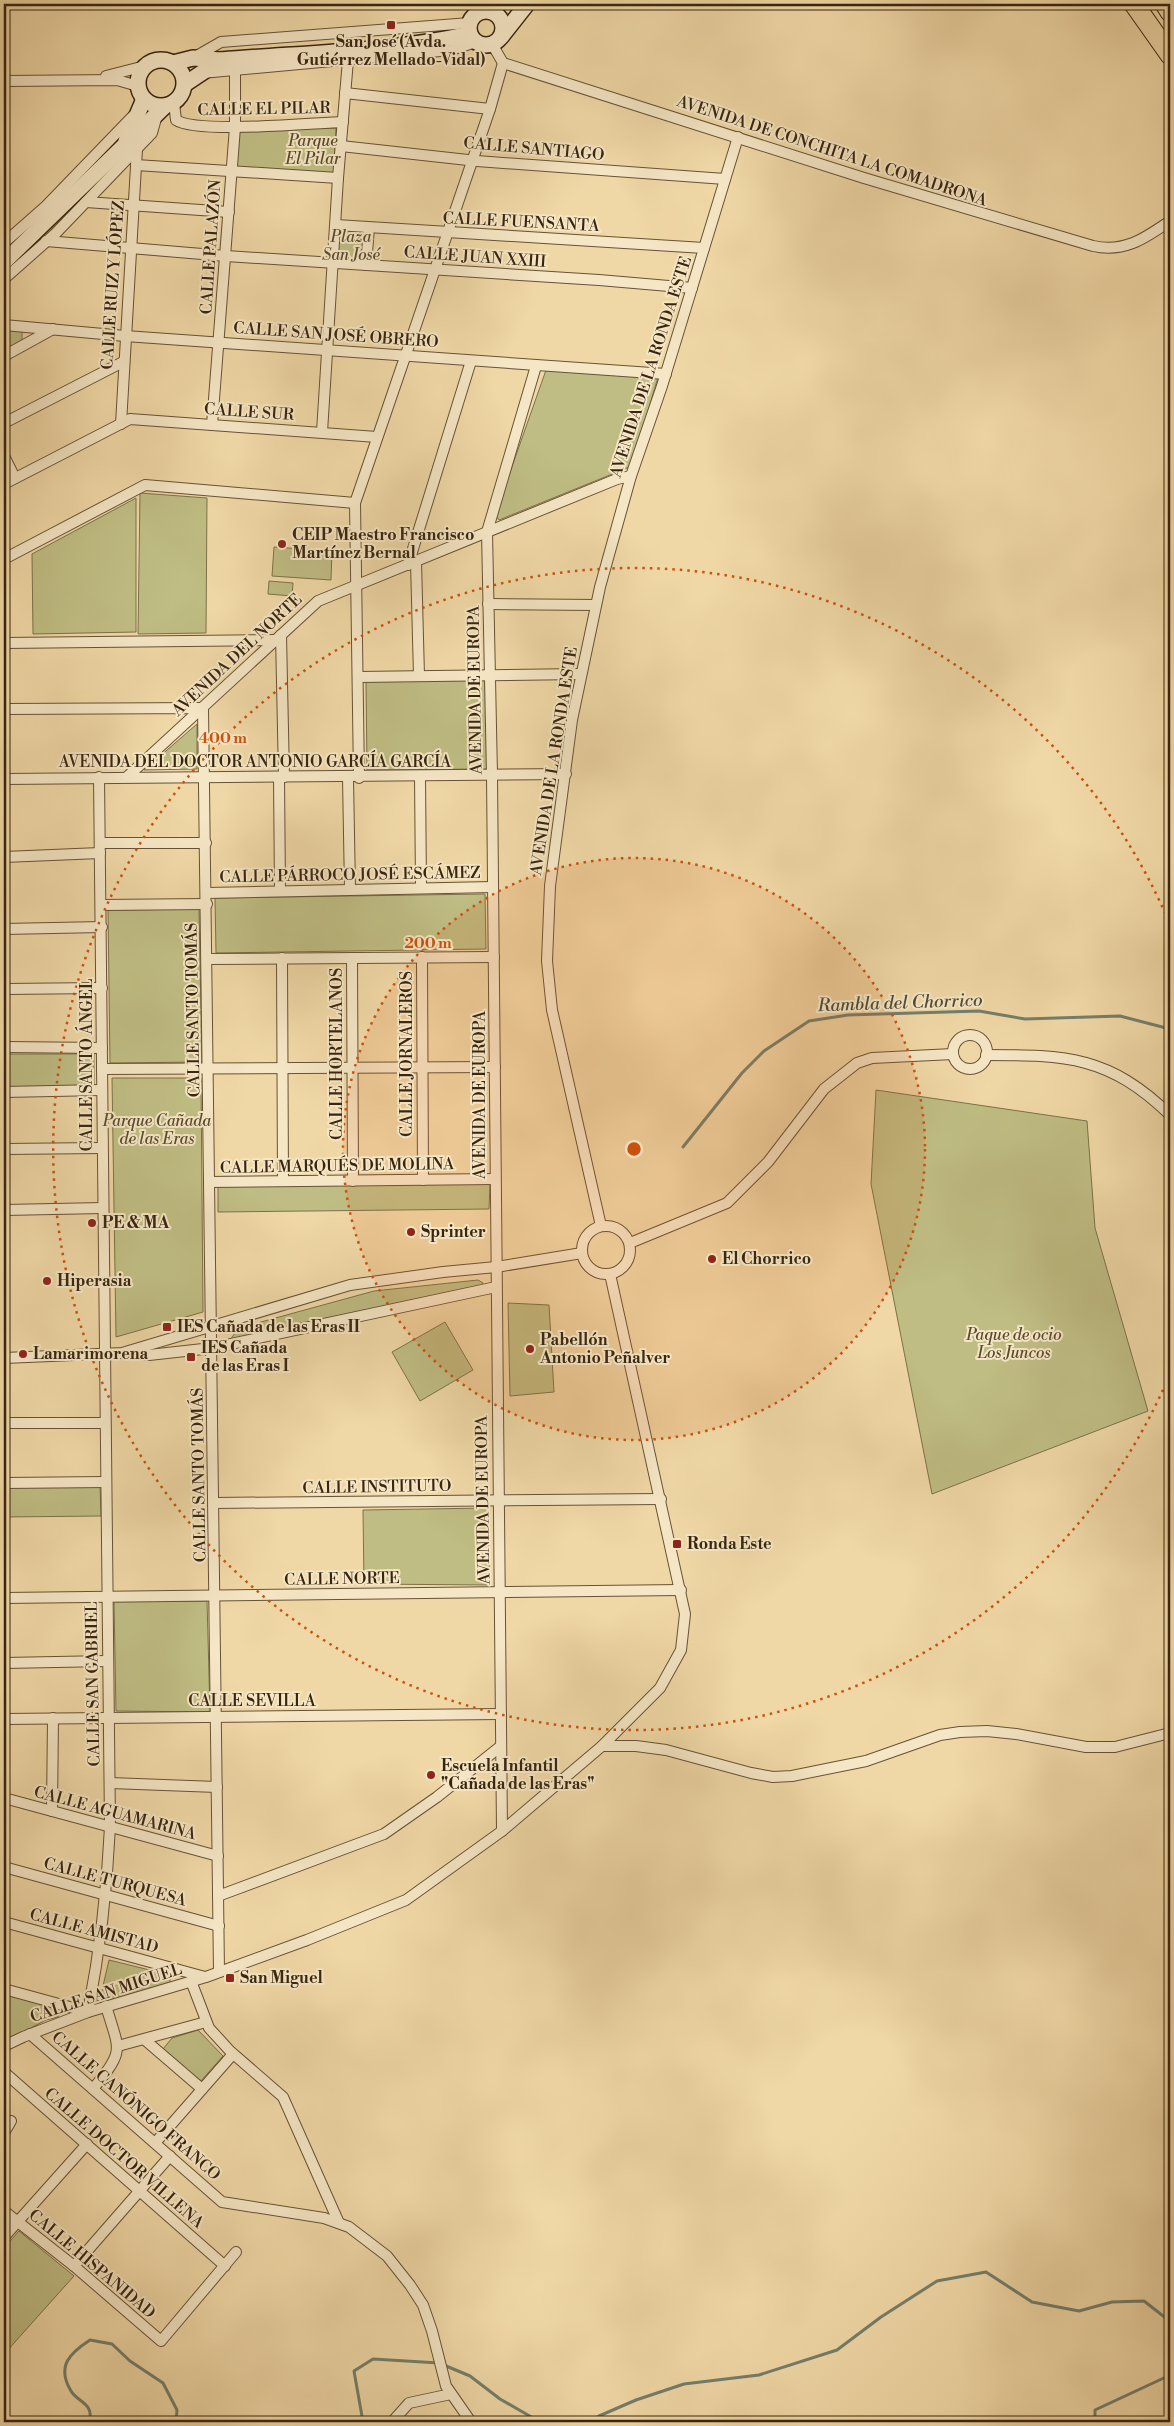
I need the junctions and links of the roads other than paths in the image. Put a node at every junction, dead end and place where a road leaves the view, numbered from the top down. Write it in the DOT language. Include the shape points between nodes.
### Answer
graph roads {
  1 [pos="504,4"];
  2 [pos="527,4"];
  3 [pos="1134,4"];
  4 [pos="1165,4"];
  5 [pos="487,11"];
  6 [pos="1170,12"];
  7 [pos="472,33"];
  8 [pos="497,40"];
  9 [pos="1170,55"];
  10 [pos="193,58"];
  11 [pos="221,60"];
  12 [pos="348,60"];
  13 [pos="173,63"];
  14 [pos="503,63"];
  15 [pos="145,66"];
  16 [pos="235,72"];
  17 [pos="198,74"];
  18 [pos="93,79"];
  19 [pos="4,81"];
  20 [pos="185,84"];
  21 [pos="345,93"];
  22 [pos="140,99"];
  23 [pos="165,108"];
  24 [pos="490,109"];
  25 [pos="343,122"];
  26 [pos="235,127"];
  27 [pos="738,137"];
  28 [pos="341,146"];
  29 [pos="131,147"];
  30 [pos="472,160"];
  31 [pos="136,165"];
  32 [pos="232,171"];
  33 [pos="338,178"];
  34 [pos="725,179"];
  35 [pos="86,202"];
  36 [pos="134,206"];
  37 [pos="229,212"];
  38 [pos="1170,221"];
  39 [pos="336,225"];
  40 [pos="369,228"];
  41 [pos="446,233"];
  42 [pos="46,241"];
  43 [pos="4,243"];
  44 [pos="131,248"];
  45 [pos="704,248"];
  46 [pos="226,256"];
  47 [pos="4,262"];
  48 [pos="334,263"];
  49 [pos="366,265"];
  50 [pos="434,269"];
  51 [pos="4,279"];
  52 [pos="692,288"];
  53 [pos="4,325"];
  54 [pos="54,329"];
  55 [pos="125,336"];
  56 [pos="219,341"];
  57 [pos="328,349"];
  58 [pos="405,355"];
  59 [pos="4,356"];
  60 [pos="471,361"];
  61 [pos="123,362"];
  62 [pos="536,366"];
  63 [pos="666,374"];
  64 [pos="4,423"];
  65 [pos="121,424"];
  66 [pos="212,424"];
  67 [pos="322,432"];
  68 [pos="377,437"];
  69 [pos="4,456"];
  70 [pos="632,476"];
  71 [pos="15,478"];
  72 [pos="4,484"];
  73 [pos="355,503"];
  74 [pos="487,532"];
  75 [pos="4,559"];
  76 [pos="412,563"];
  77 [pos="356,586"];
  78 [pos="488,604"];
  79 [pos="596,604"];
  80 [pos="279,638"];
  81 [pos="4,642"];
  82 [pos="580,674"];
  83 [pos="490,675"];
  84 [pos="418,676"];
  85 [pos="358,677"];
  86 [pos="203,708"];
  87 [pos="4,709"];
  88 [pos="566,774"];
  89 [pos="492,775"];
  90 [pos="206,776"];
  91 [pos="420,776"];
  92 [pos="99,777"];
  93 [pos="127,777"];
  94 [pos="282,777"];
  95 [pos="354,778"];
  96 [pos="4,779"];
  97 [pos="206,843"];
  98 [pos="100,848"];
  99 [pos="4,857"];
  100 [pos="493,887"];
  101 [pos="421,888"];
  102 [pos="350,890"];
  103 [pos="280,891"];
  104 [pos="207,892"];
  105 [pos="207,904"];
  106 [pos="101,905"];
  107 [pos="102,927"];
  108 [pos="4,929"];
  109 [pos="422,957"];
  110 [pos="494,957"];
  111 [pos="282,958"];
  112 [pos="352,958"];
  113 [pos="207,959"];
  114 [pos="102,988"];
  115 [pos="4,989"];
  116 [pos="4,1047"];
  117 [pos="102,1048"];
  118 [pos="953,1054"];
  119 [pos="986,1055"];
  120 [pos="422,1066"];
  121 [pos="494,1067"];
  122 [pos="208,1068"];
  123 [pos="282,1068"];
  124 [pos="352,1068"];
  125 [pos="102,1069"];
  126 [pos="102,1090"];
  127 [pos="4,1092"];
  128 [pos="1170,1115"];
  129 [pos="102,1148"];
  130 [pos="4,1149"];
  131 [pos="495,1179"];
  132 [pos="354,1180"];
  133 [pos="423,1180"];
  134 [pos="283,1181"];
  135 [pos="209,1182"];
  136 [pos="103,1208"];
  137 [pos="4,1210"];
  138 [pos="601,1226"];
  139 [pos="630,1244"];
  140 [pos="582,1253"];
  141 [pos="496,1267"];
  142 [pos="610,1274"];
  143 [pos="496,1287"];
  144 [pos="210,1327"];
  145 [pos="212,1348"];
  146 [pos="122,1353"];
  147 [pos="104,1354"];
  148 [pos="4,1358"];
  149 [pos="4,1422"];
  150 [pos="105,1423"];
  151 [pos="106,1482"];
  152 [pos="4,1483"];
  153 [pos="661,1499"];
  154 [pos="498,1500"];
  155 [pos="214,1503"];
  156 [pos="681,1590"];
  157 [pos="499,1592"];
  158 [pos="215,1595"];
  159 [pos="107,1596"];
  160 [pos="4,1598"];
  161 [pos="108,1661"];
  162 [pos="4,1663"];
  163 [pos="500,1714"];
  164 [pos="109,1716"];
  165 [pos="216,1716"];
  166 [pos="53,1718"];
  167 [pos="4,1719"];
  168 [pos="1170,1734"];
  169 [pos="501,1746"];
  170 [pos="602,1746"];
  171 [pos="110,1783"];
  172 [pos="217,1786"];
  173 [pos="4,1798"];
  174 [pos="52,1811"];
  175 [pos="110,1827"];
  176 [pos="502,1831"];
  177 [pos="218,1856"];
  178 [pos="4,1867"];
  179 [pos="107,1895"];
  180 [pos="218,1896"];
  181 [pos="4,1922"];
  182 [pos="219,1926"];
  183 [pos="100,1948"];
  184 [pos="219,1972"];
  185 [pos="206,1977"];
  186 [pos="191,1981"];
  187 [pos="4,1988"];
  188 [pos="106,2006"];
  189 [pos="88,2012"];
  190 [pos="206,2022"];
  191 [pos="30,2034"];
  192 [pos="145,2040"];
  193 [pos="4,2046"];
  194 [pos="118,2046"];
  195 [pos="233,2054"];
  196 [pos="4,2072"];
  197 [pos="93,2089"];
  198 [pos="202,2089"];
  199 [pos="11,2121"];
  200 [pos="4,2133"];
  201 [pos="155,2143"];
  202 [pos="87,2144"];
  203 [pos="170,2156"];
  204 [pos="139,2191"];
  205 [pos="4,2211"];
  206 [pos="18,2221"];
  207 [pos="339,2223"];
  208 [pos="4,2237"];
  209 [pos="236,2252"];
  210 [pos="74,2266"];
  211 [pos="225,2266"];
  212 [pos="451,2394"];
  213 [pos="392,2422"];
  214 [pos="471,2422"];
  1 -- 5 [label="main road"];
  2 -- 8 [label="main road"];
  3 -- 9 [label="highway"];
  4 -- 6 [label="highway"];
  5 -- 7 [label="main road" via="476,14"];
  5 -- 8 [label="main road" via="501,20 503,31"];
  7 -- 8 [label="main road" via="487,45"];
  7 -- 10 [label="street" via="221,42"];
  7 -- 11 [label="main road" via="445,40 391,46"];
  7 -- 12 [label="street" via="451,50"];
  8 -- 14 [label="street"];
  10 -- 11 [label="main road"];
  10 -- 13 [label="main road"];
  11 -- 17 [label="main road"];
  12 -- 16 [label="street"];
  12 -- 21 [label="street"];
  13 -- 15 [label="main road" via="155,61"];
  13 -- 20 [label="main road" via="184,75"];
  14 -- 24 [label="street"];
  14 -- 27 [label="street, AVENIDA DE CONCHITA LA COMADRONA"];
  15 -- 18 [label="street"];
  15 -- 22 [label="main road" via="141,72"];
  16 -- 17 [label="street"];
  16 -- 26 [label="street, CALLE PALAZÓN"];
  17 -- 20 [label="main road"];
  18 -- 19 [label="street"];
  18 -- 22 [label="street" via="117,80"];
  20 -- 23 [label="main road" via="182,95"];
  21 -- 24 [label="street"];
  21 -- 25 [label="street"];
  22 -- 23 [label="main road"];
  22 -- 29 [label="main road"];
  22 -- 43 [label="street" via="46,206"];
  23 -- 26 [label="street, CALLE EL PILAR" via="184,125"];
  23 -- 29 [label="main road"];
  24 -- 30 [label="street"];
  25 -- 26 [label="street, CALLE EL PILAR"];
  25 -- 28 [label="street"];
  26 -- 32 [label="street, CALLE PALAZÓN"];
  27 -- 34 [label="street, AVENIDA DE LA RONDA ESTE"];
  27 -- 38 [label="street, AVENIDA DE CONCHITA LA COMADRONA" via="978,214 1105,249 1122,248 1142,240"];
  28 -- 30 [label="street, CALLE SANTIAGO"];
  28 -- 33 [label="street"];
  29 -- 31 [label="street, CALLE RUIZ Y LÓPEZ"];
  29 -- 35 [label="street"];
  29 -- 47 [label="main road"];
  30 -- 34 [label="street, CALLE SANTIAGO"];
  30 -- 41 [label="street"];
  31 -- 32 [label="street"];
  31 -- 36 [label="street, CALLE RUIZ Y LÓPEZ"];
  32 -- 33 [label="street"];
  32 -- 37 [label="street, CALLE PALAZÓN"];
  33 -- 39 [label="street"];
  34 -- 45 [label="street, AVENIDA DE LA RONDA ESTE"];
  35 -- 36 [label="street"];
  35 -- 42 [label="street"];
  36 -- 37 [label="street"];
  36 -- 44 [label="street, CALLE RUIZ Y LÓPEZ"];
  37 -- 46 [label="street, CALLE PALAZÓN"];
  39 -- 40 [label="street, CALLE FUENSANTA"];
  39 -- 48 [label="street"];
  40 -- 41 [label="street, CALLE FUENSANTA"];
  40 -- 49 [label="street"];
  41 -- 45 [label="street, CALLE FUENSANTA"];
  41 -- 50 [label="street"];
  42 -- 44 [label="street, CALLE JUAN XXIII"];
  42 -- 51 [label="street"];
  44 -- 46 [label="street, CALLE JUAN XXIII"];
  44 -- 55 [label="street, CALLE RUIZ Y LÓPEZ"];
  45 -- 52 [label="street, AVENIDA DE LA RONDA ESTE"];
  46 -- 48 [label="street, CALLE JUAN XXIII"];
  46 -- 56 [label="street, CALLE PALAZÓN"];
  48 -- 49 [label="street, CALLE JUAN XXIII"];
  48 -- 57 [label="street"];
  49 -- 50 [label="street, CALLE JUAN XXIII"];
  50 -- 52 [label="street, CALLE JUAN XXIII"];
  50 -- 58 [label="street"];
  52 -- 63 [label="street, AVENIDA DE LA RONDA ESTE"];
  53 -- 54 [label="street, CALLE SAN JOSÉ OBRERO"];
  54 -- 55 [label="street, CALLE SAN JOSÉ OBRERO"];
  54 -- 59 [label="street"];
  55 -- 56 [label="street, CALLE SAN JOSÉ OBRERO"];
  55 -- 61 [label="street, CALLE RUIZ Y LÓPEZ"];
  56 -- 57 [label="street, CALLE SAN JOSÉ OBRERO"];
  56 -- 66 [label="street, CALLE PALAZÓN"];
  57 -- 58 [label="street, CALLE SAN JOSÉ OBRERO"];
  57 -- 67 [label="street"];
  58 -- 60 [label="street, CALLE SAN JOSÉ OBRERO"];
  58 -- 68 [label="street"];
  60 -- 62 [label="street, CALLE SAN JOSÉ OBRERO"];
  60 -- 76 [label="street"];
  61 -- 64 [label="street"];
  61 -- 65 [label="street, CALLE RUIZ Y LÓPEZ"];
  62 -- 63 [label="street, CALLE SAN JOSÉ OBRERO"];
  62 -- 74 [label="street, AVENIDA DE EUROPA"];
  63 -- 70 [label="street, AVENIDA DE LA RONDA ESTE"];
  65 -- 66 [label="street, CALLE SUR" via="130,419"];
  65 -- 71 [label="street, CALLE SUR"];
  66 -- 67 [label="street, CALLE SUR"];
  67 -- 68 [label="street, CALLE SUR"];
  68 -- 73 [label="street"];
  69 -- 71 [label="street"];
  70 -- 74 [label="street, AVENIDA DEL NORTE"];
  70 -- 79 [label="street, AVENIDA DE LA RONDA ESTE"];
  71 -- 72 [label="street, CALLE SUR"];
  73 -- 75 [label="street" via="145,485"];
  73 -- 77 [label="street"];
  74 -- 76 [label="street, AVENIDA DEL NORTE"];
  74 -- 78 [label="street, AVENIDA DE EUROPA"];
  76 -- 77 [label="street, AVENIDA DEL NORTE"];
  76 -- 84 [label="street"];
  77 -- 80 [label="street, AVENIDA DEL NORTE" via="318,601"];
  77 -- 85 [label="street"];
  78 -- 79 [label="street"];
  78 -- 83 [label="street, AVENIDA DE EUROPA"];
  79 -- 82 [label="street, AVENIDA DE LA RONDA ESTE"];
  80 -- 81 [label="street"];
  80 -- 86 [label="street, AVENIDA DEL NORTE"];
  80 -- 94 [label="street"];
  82 -- 83 [label="street"];
  82 -- 88 [label="street, AVENIDA DE LA RONDA ESTE"];
  83 -- 84 [label="street"];
  83 -- 89 [label="street, AVENIDA DE EUROPA"];
  84 -- 85 [label="street"];
  85 -- 95 [label="street"];
  86 -- 87 [label="street"];
  86 -- 90 [label="street, CALLE SANTO TOMÁS"];
  86 -- 93 [label="street, AVENIDA DEL NORTE"];
  88 -- 89 [label="street, AVENIDA DEL DOCTOR ANTONIO GARCÍA GARCÍA"];
  88 -- 138 [label="street, AVENIDA DE LA RONDA ESTE" via="550,886 547,961 552,1010"];
  89 -- 91 [label="street, AVENIDA DEL DOCTOR ANTONIO GARCÍA GARCÍA"];
  89 -- 100 [label="street, AVENIDA DE EUROPA"];
  90 -- 93 [label="street, AVENIDA DEL DOCTOR ANTONIO GARCÍA GARCÍA"];
  90 -- 94 [label="street, AVENIDA DEL DOCTOR ANTONIO GARCÍA GARCÍA"];
  90 -- 97 [label="street, CALLE SANTO TOMÁS"];
  91 -- 95 [label="street, AVENIDA DEL DOCTOR ANTONIO GARCÍA GARCÍA"];
  91 -- 101 [label="street"];
  92 -- 93 [label="street, AVENIDA DEL DOCTOR ANTONIO GARCÍA GARCÍA"];
  92 -- 96 [label="street, AVENIDA DEL DOCTOR ANTONIO GARCÍA GARCÍA"];
  92 -- 98 [label="street, CALLE SANTO ÁNGEL"];
  94 -- 95 [label="street, AVENIDA DEL DOCTOR ANTONIO GARCÍA GARCÍA"];
  94 -- 103 [label="street"];
  95 -- 102 [label="street"];
  97 -- 98 [label="street"];
  97 -- 104 [label="street, CALLE SANTO TOMÁS"];
  98 -- 99 [label="street"];
  98 -- 106 [label="street, CALLE SANTO ÁNGEL"];
  100 -- 101 [label="street, CALLE PÁRROCO JOSÉ ESCÁMEZ"];
  100 -- 110 [label="street, AVENIDA DE EUROPA"];
  101 -- 102 [label="street, CALLE PÁRROCO JOSÉ ESCÁMEZ"];
  102 -- 103 [label="street, CALLE PÁRROCO JOSÉ ESCÁMEZ"];
  103 -- 104 [label="street, CALLE PÁRROCO JOSÉ ESCÁMEZ"];
  104 -- 105 [label="street, CALLE SANTO TOMÁS"];
  105 -- 106 [label="street"];
  105 -- 113 [label="street, CALLE SANTO TOMÁS"];
  106 -- 107 [label="street, CALLE SANTO ÁNGEL"];
  107 -- 108 [label="street"];
  107 -- 114 [label="street, CALLE SANTO ÁNGEL"];
  109 -- 110 [label="street"];
  109 -- 112 [label="street"];
  109 -- 120 [label="street, CALLE JORNALEROS"];
  110 -- 121 [label="street, AVENIDA DE EUROPA"];
  111 -- 112 [label="street"];
  111 -- 113 [label="street"];
  111 -- 123 [label="street"];
  112 -- 124 [label="street, CALLE HORTELANOS"];
  113 -- 122 [label="street, CALLE SANTO TOMÁS"];
  114 -- 115 [label="street"];
  114 -- 117 [label="street, CALLE SANTO ÁNGEL"];
  116 -- 117 [label="street"];
  117 -- 125 [label="street, CALLE SANTO ÁNGEL"];
  118 -- 119 [label="street" via="956,1063 969,1069 980,1066"];
  118 -- 119 [label="street" via="958,1040 972,1036 983,1042"];
  118 -- 139 [label="street" via="872,1058 857,1063 824,1089 768,1162 726,1204"];
  119 -- 128 [label="street" via="1075,1059 1123,1078"];
  120 -- 121 [label="street"];
  120 -- 124 [label="street"];
  120 -- 133 [label="street, CALLE JORNALEROS"];
  121 -- 131 [label="street, AVENIDA DE EUROPA"];
  122 -- 123 [label="street"];
  122 -- 125 [label="street"];
  122 -- 135 [label="street, CALLE SANTO TOMÁS"];
  123 -- 124 [label="street"];
  123 -- 134 [label="street"];
  124 -- 132 [label="street, CALLE HORTELANOS"];
  125 -- 126 [label="street, CALLE SANTO ÁNGEL"];
  126 -- 127 [label="street"];
  126 -- 129 [label="street, CALLE SANTO ÁNGEL"];
  129 -- 130 [label="street"];
  129 -- 136 [label="street, CALLE SANTO ÁNGEL"];
  131 -- 133 [label="street, CALLE MARQUÉS DE MOLINA"];
  131 -- 141 [label="street, AVENIDA DE EUROPA"];
  132 -- 133 [label="street, CALLE MARQUÉS DE MOLINA"];
  132 -- 134 [label="street, CALLE MARQUÉS DE MOLINA"];
  134 -- 135 [label="street, CALLE MARQUÉS DE MOLINA"];
  135 -- 144 [label="street, CALLE SANTO TOMÁS"];
  136 -- 137 [label="street"];
  136 -- 147 [label="street, CALLE SANTO ÁNGEL"];
  138 -- 139 [label="street" via="616,1228"];
  138 -- 140 [label="street" via="589,1233"];
  139 -- 142 [label="street" via="629,1259"];
  140 -- 141 [label="street"];
  140 -- 142 [label="street" via="584,1261 595,1272"];
  141 -- 143 [label="street, AVENIDA DE EUROPA"];
  141 -- 144 [label="street" via="350,1285"];
  142 -- 153 [label="street"];
  143 -- 145 [label="street"];
  143 -- 154 [label="street, AVENIDA DE EUROPA"];
  144 -- 145 [label="street, CALLE SANTO TOMÁS"];
  144 -- 146 [label="street"];
  145 -- 146 [label="street" via="149,1355"];
  145 -- 155 [label="street, CALLE SANTO TOMÁS"];
  146 -- 147 [label="street"];
  147 -- 148 [label="street"];
  147 -- 150 [label="street, CALLE SAN GABRIEL"];
  149 -- 150 [label="street"];
  150 -- 151 [label="street, CALLE SAN GABRIEL"];
  151 -- 152 [label="street"];
  151 -- 159 [label="street, CALLE SAN GABRIEL"];
  153 -- 154 [label="street, CALLE INSTITUTO"];
  153 -- 156 [label="street"];
  154 -- 155 [label="street, CALLE INSTITUTO"];
  154 -- 157 [label="street, AVENIDA DE EUROPA"];
  155 -- 158 [label="street, CALLE SANTO TOMÁS"];
  156 -- 157 [label="street, CALLE NORTE"];
  156 -- 170 [label="street" via="685,1632 670,1672 660,1688"];
  157 -- 158 [label="street, CALLE NORTE"];
  157 -- 163 [label="street, AVENIDA DE EUROPA"];
  158 -- 159 [label="street, CALLE NORTE"];
  158 -- 165 [label="street, CALLE SANTO TOMÁS"];
  159 -- 160 [label="street, CALLE NORTE"];
  159 -- 161 [label="street, CALLE SAN GABRIEL"];
  161 -- 162 [label="street"];
  161 -- 164 [label="street, CALLE SAN GABRIEL"];
  163 -- 165 [label="street, CALLE SEVILLA"];
  163 -- 169 [label="street, AVENIDA DE EUROPA"];
  164 -- 165 [label="street, CALLE SEVILLA"];
  164 -- 166 [label="street, CALLE SEVILLA"];
  164 -- 171 [label="street, CALLE SAN GABRIEL"];
  165 -- 172 [label="street, CALLE SANTO TOMÁS"];
  166 -- 167 [label="street, CALLE SEVILLA"];
  166 -- 174 [label="street"];
  168 -- 170 [label="street" via="1115,1747 1086,1747 1016,1734 960,1732 940,1735 866,1761 773,1777 666,1750"];
  169 -- 176 [label="street, AVENIDA DE EUROPA"];
  169 -- 180 [label="street" via="384,1834"];
  170 -- 176 [label="street, CALLE SAN MIGUEL"];
  171 -- 172 [label="street"];
  171 -- 175 [label="street, CALLE SAN GABRIEL"];
  172 -- 177 [label="street, CALLE SANTO TOMÁS"];
  173 -- 174 [label="street, CALLE AGUAMARINA"];
  174 -- 175 [label="street, CALLE AGUAMARINA"];
  175 -- 177 [label="street, CALLE AGUAMARINA"];
  175 -- 179 [label="street, CALLE SAN GABRIEL"];
  176 -- 184 [label="street, CALLE SAN MIGUEL" via="406,1900"];
  177 -- 180 [label="street, CALLE SANTO TOMÁS"];
  178 -- 179 [label="street, CALLE TURQUESA"];
  179 -- 182 [label="street, CALLE TURQUESA"];
  179 -- 183 [label="street, CALLE SAN GABRIEL"];
  180 -- 182 [label="street, CALLE SANTO TOMÁS"];
  181 -- 183 [label="street, CALLE AMISTAD"];
  182 -- 184 [label="street, CALLE SANTO TOMÁS"];
  183 -- 185 [label="street, CALLE AMISTAD"];
  183 -- 189 [label="street, CALLE SAN GABRIEL"];
  184 -- 185 [label="street, CALLE SAN MIGUEL"];
  185 -- 186 [label="street, CALLE SAN MIGUEL"];
  186 -- 188 [label="street, CALLE SAN MIGUEL"];
  186 -- 190 [label="street"];
  187 -- 189 [label="street"];
  188 -- 189 [label="street, CALLE SAN MIGUEL"];
  188 -- 194 [label="street"];
  189 -- 191 [label="street, CALLE SAN MIGUEL"];
  190 -- 192 [label="street"];
  190 -- 195 [label="street"];
  191 -- 193 [label="street, CALLE SAN MIGUEL"];
  191 -- 197 [label="street, CALLE CANÓNIGO FRANCO"];
  192 -- 194 [label="street"];
  192 -- 198 [label="street"];
  194 -- 197 [label="street" via="114,2063"];
  195 -- 198 [label="street"];
  195 -- 207 [label="street" via="283,2097"];
  196 -- 202 [label="street, CALLE DOCTOR VILLENA"];
  197 -- 201 [label="street, CALLE CANÓNIGO FRANCO"];
  198 -- 201 [label="street"];
  199 -- 200 [label="street"];
  201 -- 203 [label="street, CALLE CANÓNIGO FRANCO"];
  202 -- 204 [label="street, CALLE DOCTOR VILLENA"];
  202 -- 206 [label="street"];
  203 -- 204 [label="street"];
  203 -- 207 [label="street, CALLE CANÓNIGO FRANCO" via="222,2202 301,2212"];
  204 -- 210 [label="street"];
  204 -- 211 [label="street, CALLE DOCTOR VILLENA"];
  205 -- 206 [label="street, CALLE HISPANIDAD"];
  206 -- 208 [label="street"];
  206 -- 210 [label="street, CALLE HISPANIDAD"];
  207 -- 212 [label="street" via="387,2256 410,2285 432,2331 440,2370"];
  209 -- 211 [label="street"];
  210 -- 211 [label="street, CALLE HISPANIDAD" via="161,2341"];
  212 -- 213 [label="street" via="409,2403"];
  212 -- 214 [label="street"];
}
